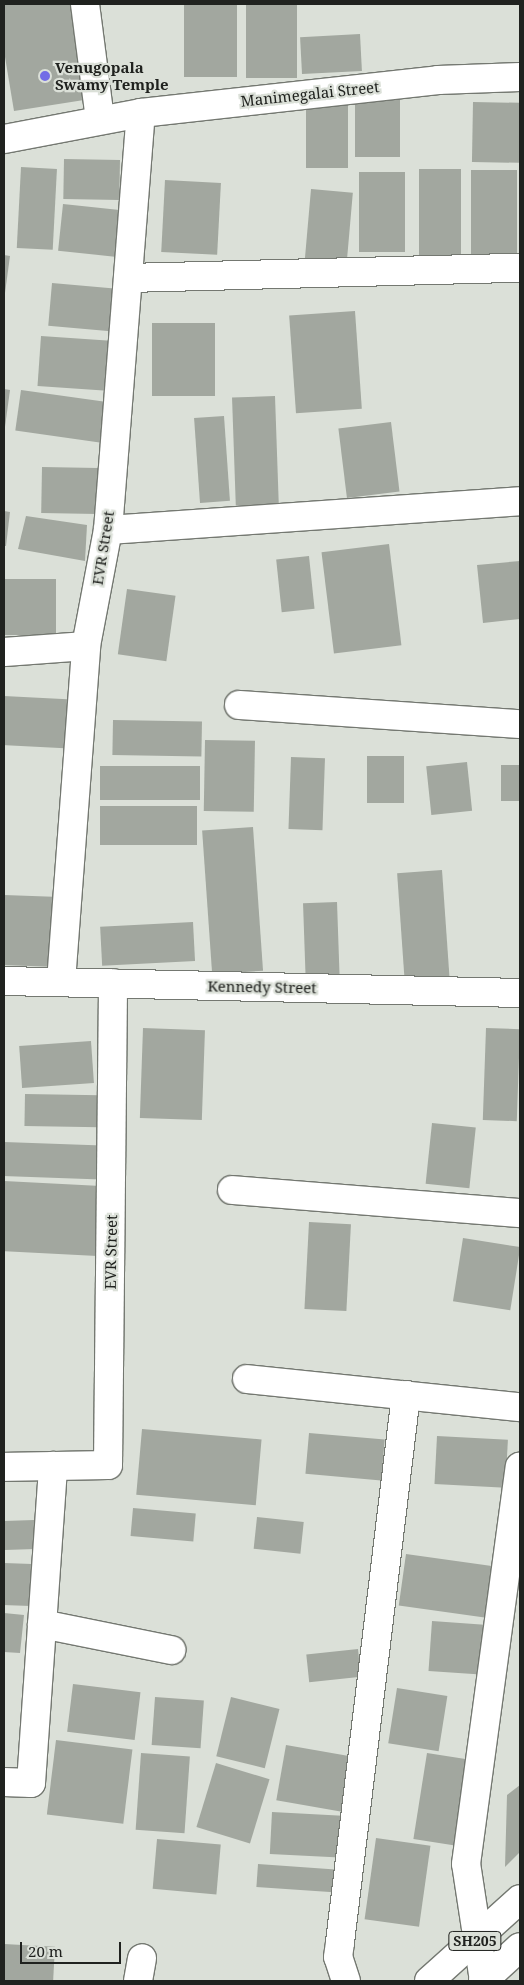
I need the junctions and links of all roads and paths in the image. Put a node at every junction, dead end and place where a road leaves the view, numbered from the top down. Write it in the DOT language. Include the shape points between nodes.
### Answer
graph roads {
  1 [pos="85,4"];
  2 [pos="520,78"];
  3 [pos="141,113"];
  4 [pos="100,119"];
  5 [pos="4,139"];
  6 [pos="520,268"];
  7 [pos="128,278"];
  8 [pos="520,501"];
  9 [pos="108,530"];
  10 [pos="86,646"];
  11 [pos="4,652"];
  12 [pos="239,705"];
  13 [pos="520,724"];
  14 [pos="4,982"];
  15 [pos="61,982"];
  16 [pos="114,983"];
  17 [pos="520,994"];
  18 [pos="232,1190"];
  19 [pos="520,1213"];
  20 [pos="247,1379"];
  21 [pos="406,1395"];
  22 [pos="520,1407"];
  23 [pos="52,1466"];
  24 [pos="520,1467"];
  25 [pos="4,1468"];
  26 [pos="42,1624"];
  27 [pos="171,1650"];
  28 [pos="4,1782"];
  29 [pos="520,1899"];
  30 [pos="478,1937"];
  31 [pos="520,1947"];
  32 [pos="346,1981"];
  33 [pos="429,1981"];
  34 [pos="483,1981"];
  1 -- 4 [label="street"];
  2 -- 3 [label="street, Manimegalai Street" via="438,80"];
  3 -- 4 [label="street, Manimegalai Street"];
  3 -- 7 [label="street, EVR Street"];
  4 -- 5 [label="street, Manimegalai Street"];
  6 -- 7 [label="street"];
  7 -- 9 [label="street, EVR Street"];
  8 -- 9 [label="street"];
  9 -- 10 [label="street, EVR Street"];
  10 -- 11 [label="street"];
  10 -- 15 [label="street, EVR Street"];
  12 -- 13 [label="street"];
  14 -- 15 [label="street, Kennedy Street"];
  15 -- 16 [label="street, Kennedy Street"];
  16 -- 17 [label="street, Kennedy Street"];
  16 -- 23 [label="street, EVR Street" via="108,1465"];
  18 -- 19 [label="street"];
  20 -- 21 [label="street"];
  21 -- 22 [label="street"];
  21 -- 32 [label="street" via="338,1957"];
  23 -- 25 [label="street"];
  23 -- 26 [label="street"];
  24 -- 30 [label="street" via="466,1864"];
  26 -- 27 [label="street"];
  26 -- 28 [label="street" via="31,1783"];
  29 -- 30 [label="street, SH205"];
  30 -- 33 [label="street, SH205"];
  30 -- 34 [label="street"];
  31 -- 34 [label="street, SH205"];
}
